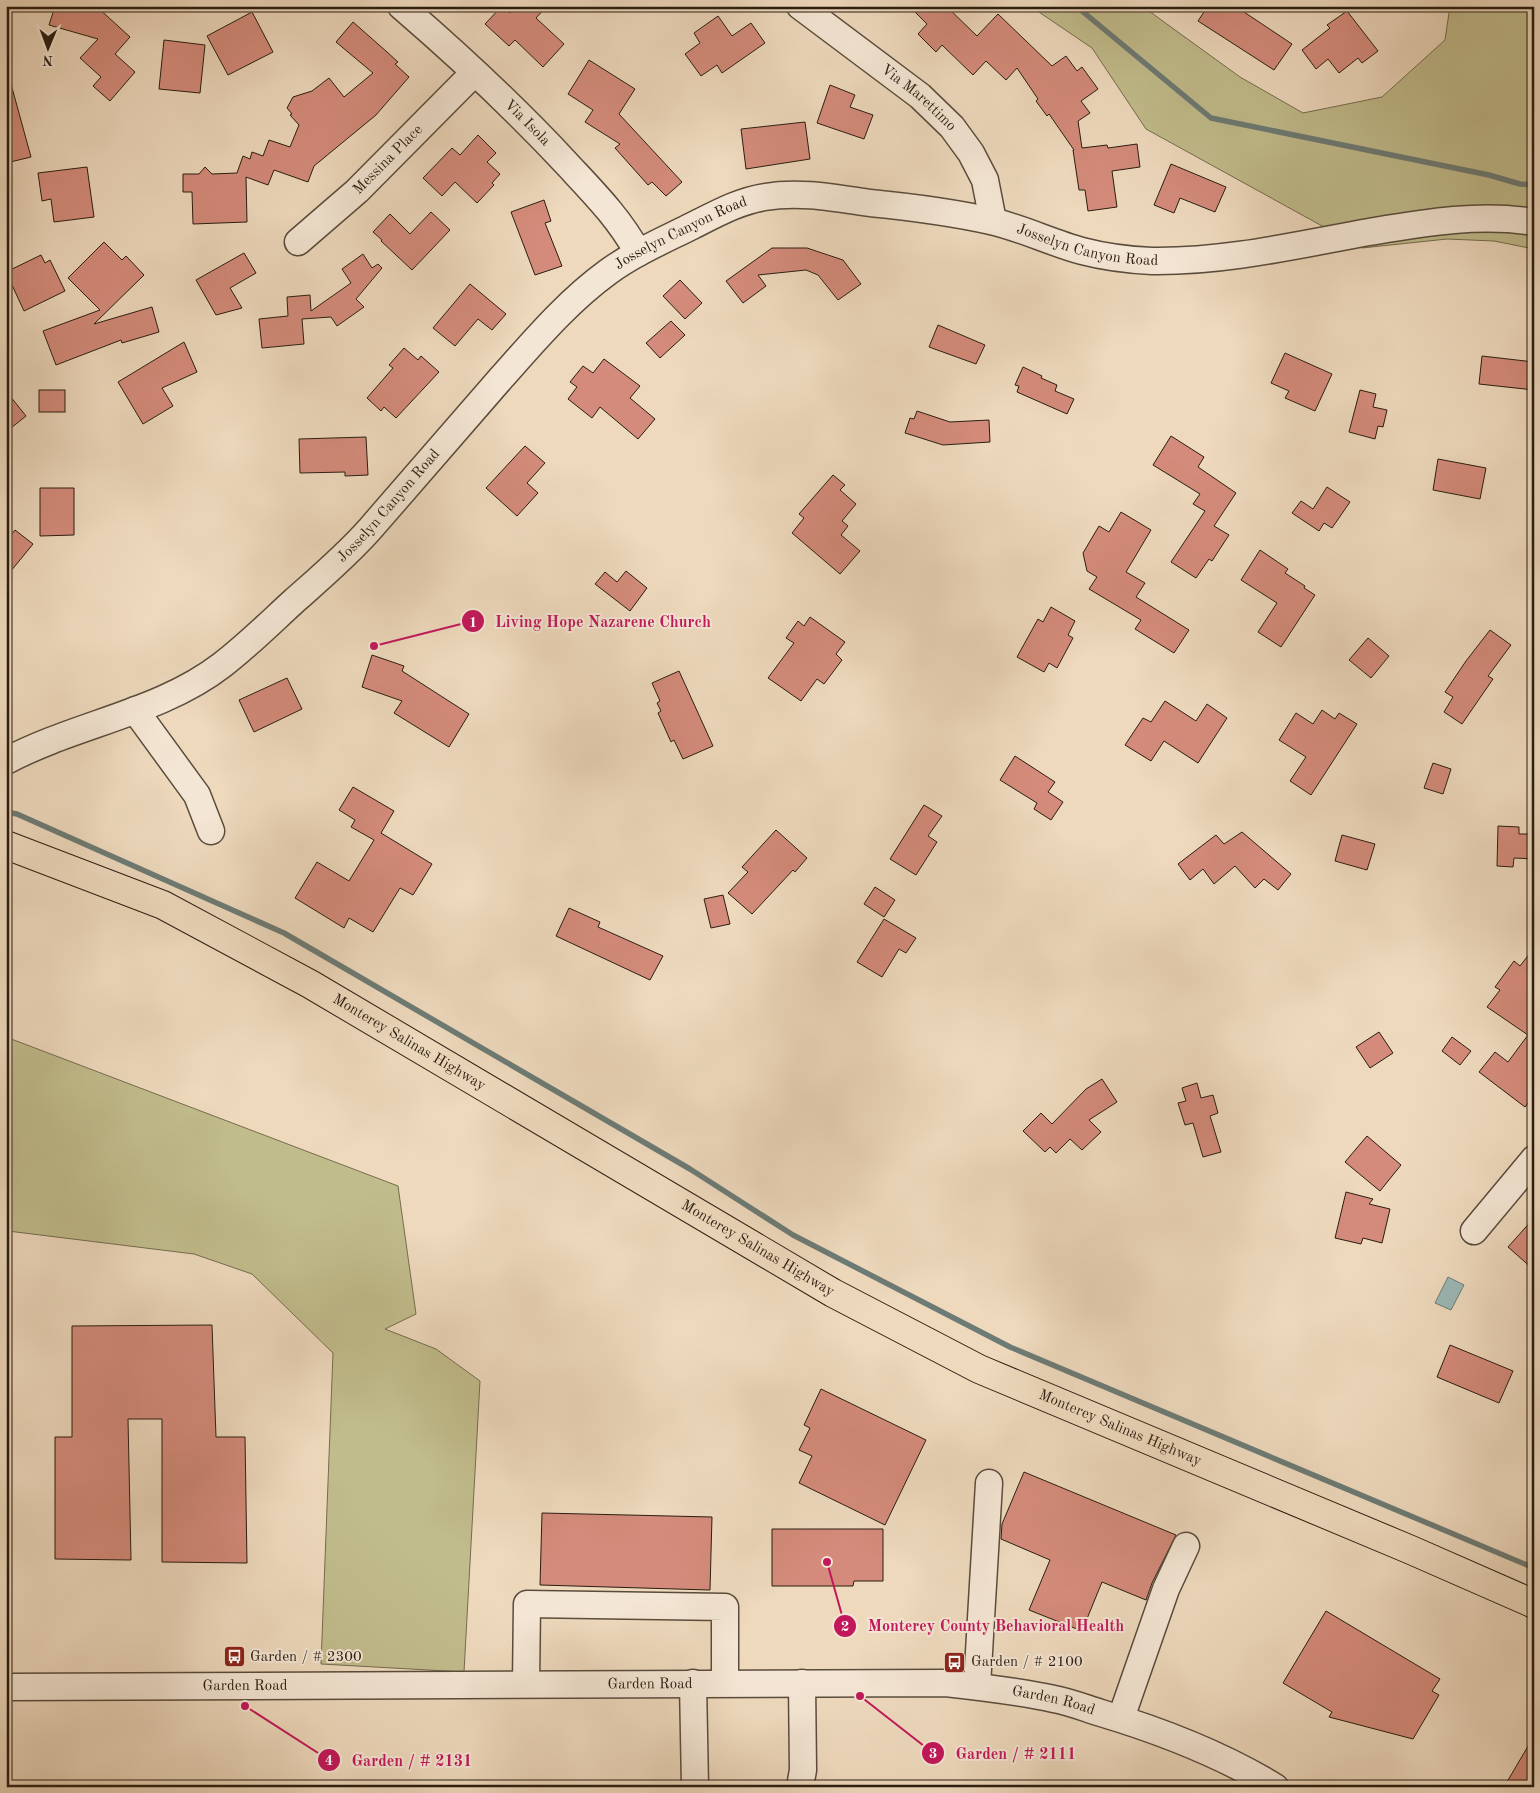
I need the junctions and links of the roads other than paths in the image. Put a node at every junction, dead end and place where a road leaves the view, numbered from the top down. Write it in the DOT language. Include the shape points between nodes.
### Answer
graph roads {
  1 [pos="401,6"];
  2 [pos="800,6"];
  3 [pos="474,73"];
  4 [pos="993,221"];
  5 [pos="1534,222"];
  6 [pos="298,242"];
  7 [pos="638,253"];
  8 [pos="135,710"];
  9 [pos="6,761"];
  10 [pos="210,831"];
  11 [pos="6,846"];
  12 [pos="1534,1159"];
  13 [pos="1474,1231"];
  14 [pos="989,1483"];
  15 [pos="1186,1546"];
  16 [pos="1534,1604"];
  17 [pos="725,1683"];
  18 [pos="802,1683"];
  19 [pos="526,1684"];
  20 [pos="693,1684"];
  21 [pos="6,1686"];
  22 [pos="977,1686"];
  23 [pos="1120,1718"];
  24 [pos="695,1787"];
  25 [pos="800,1787"];
  26 [pos="1275,1787"];
  1 -- 3 [label="street, Via Isola"];
  2 -- 4 [label="street, Via Marettimo" via="920,96 952,127 985,180"];
  3 -- 6 [label="street, Messina Place" via="358,191"];
  3 -- 7 [label="street, Via Isola" via="531,125 605,204 628,233"];
  4 -- 5 [label="street, Josselyn Canyon Road" via="1083,252 1150,261 1222,257 1417,224 1486,218"];
  4 -- 7 [label="street, Josselyn Canyon Road" via="914,208 784,195 750,200 729,208"];
  7 -- 8 [label="street, Josselyn Canyon Road" via="584,291 542,332 367,532 298,598 221,666 181,690"];
  8 -- 9 [label="street, Josselyn Canyon Road" via="57,737"];
  8 -- 10 [label="street" via="197,795"];
  11 -- 16 [label="highway, Monterey Salinas Highway" via="163,905 310,984 833,1293 979,1369"];
  12 -- 13 [label="street"];
  14 -- 22 [label="street"];
  15 -- 23 [label="street" via="1166,1589"];
  17 -- 18 [label="street, Garden Road"];
  17 -- 19 [label="street" via="725,1607 526,1604"];
  17 -- 20 [label="street, Garden Road"];
  18 -- 22 [label="street, Garden Road"];
  18 -- 25 [label="street" via="803,1770"];
  19 -- 20 [label="street, Garden Road"];
  19 -- 21 [label="street, Garden Road"];
  20 -- 24 [label="street"];
  22 -- 23 [label="street, Garden Road" via="1055,1699"];
  23 -- 26 [label="street, Garden Road" via="1206,1750"];
}
